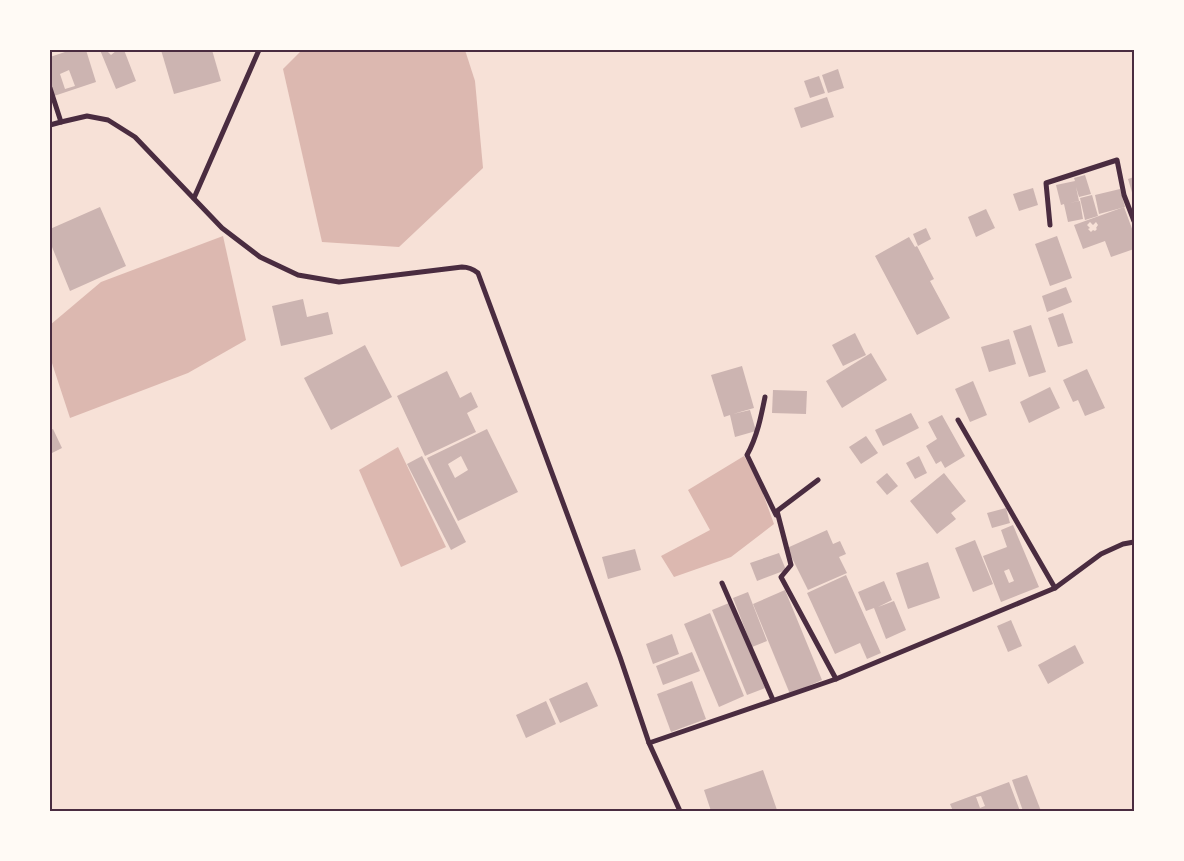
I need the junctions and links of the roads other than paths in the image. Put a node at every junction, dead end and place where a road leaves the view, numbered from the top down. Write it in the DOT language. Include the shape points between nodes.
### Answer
graph roads {
  1 [pos="259,50"];
  2 [pos="50,88"];
  3 [pos="61,122"];
  4 [pos="50,125"];
  5 [pos="194,198"];
  6 [pos="1134,221"];
  7 [pos="1050,225"];
  8 [pos="765,397"];
  9 [pos="958,420"];
  10 [pos="818,480"];
  11 [pos="780,523"];
  12 [pos="1134,542"];
  13 [pos="722,583"];
  14 [pos="1055,588"];
  15 [pos="836,679"];
  16 [pos="773,700"];
  17 [pos="650,743"];
  18 [pos="680,811"];
  1 -- 5 [label="street"];
  2 -- 3 [label="street"];
  3 -- 4 [label="street"];
  3 -- 5 [label="street" via="87,116 108,120 135,137"];
  5 -- 17 [label="street" via="222,228 260,257 298,275 339,282 462,266 478,273"];
  6 -- 7 [label="street" via="1124,195 1117,160 1046,183"];
  8 -- 11 [label="street" via="747,455"];
  9 -- 14 [label="street"];
  10 -- 11 [label="street" via="777,511"];
  11 -- 15 [label="street" via="791,565 782,577"];
  12 -- 14 [label="street" via="1101,554"];
  13 -- 16 [label="street"];
  14 -- 15 [label="street"];
  15 -- 16 [label="street"];
  16 -- 17 [label="street"];
  17 -- 18 [label="street"];
}
